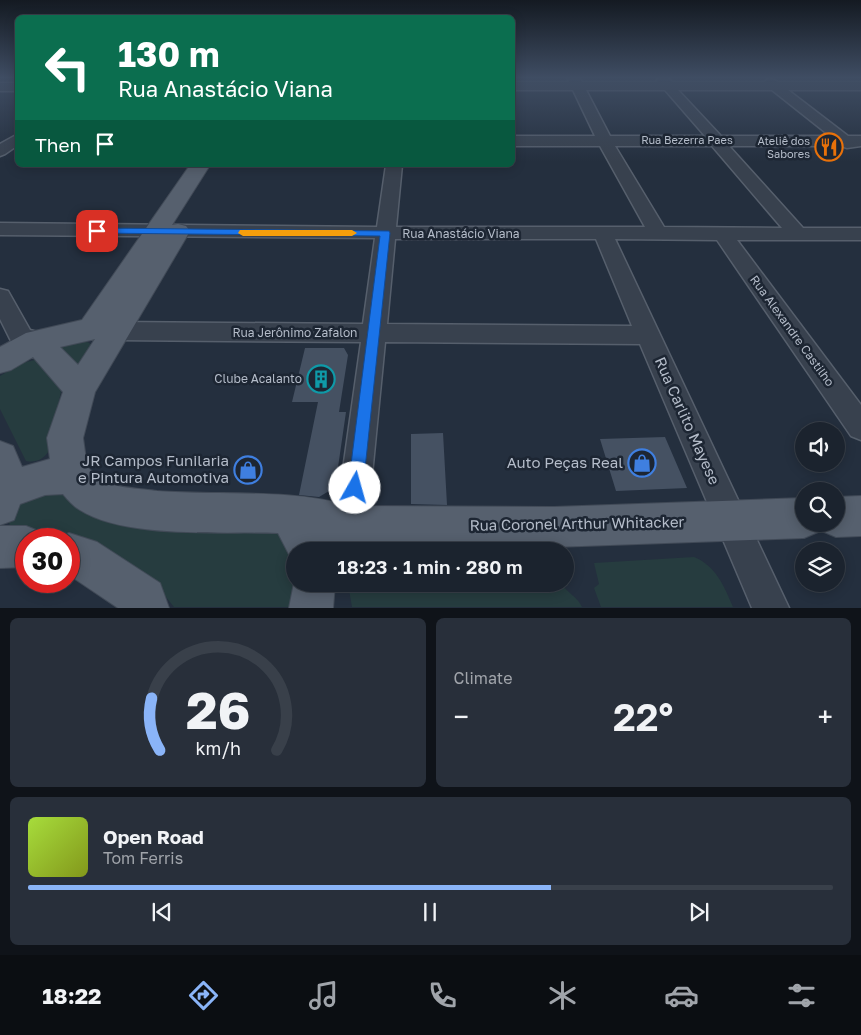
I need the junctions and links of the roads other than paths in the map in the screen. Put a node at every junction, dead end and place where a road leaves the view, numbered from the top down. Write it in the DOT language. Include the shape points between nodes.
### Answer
graph roads {
  1 [pos="587,105"];
  2 [pos="685,105"];
  3 [pos="799,105"];
  4 [pos="12,139"];
  5 [pos="605,140"];
  6 [pos="716,140"];
  7 [pos="844,140"];
  8 [pos="861,140"];
  9 [pos="515,141"];
  10 [pos="0,151"];
  11 [pos="861,154"];
  12 [pos="199,167"];
  13 [pos="218,167"];
  14 [pos="394,167"];
  15 [pos="0,229"];
  16 [pos="166,232"];
  17 [pos="385,233"];
  18 [pos="658,233"];
  19 [pos="797,233"];
  20 [pos="603,234"];
  21 [pos="723,234"];
  22 [pos="851,234"];
  23 [pos="861,253"];
  24 [pos="3,310"];
  25 [pos="104,330"];
  26 [pos="373,334"];
  27 [pos="648,335"];
  28 [pos="36,341"];
  29 [pos="0,361"];
  30 [pos="80,389"];
  31 [pos="861,427"];
  32 [pos="70,476"];
  33 [pos="7,486"];
  34 [pos="289,514"];
  35 [pos="845,516"];
  36 [pos="861,516"];
  37 [pos="795,518"];
  38 [pos="732,520"];
  39 [pos="337,539"];
  40 [pos="303,542"];
  41 [pos="80,557"];
  42 [pos="313,592"];
  43 [pos="148,608"];
  44 [pos="311,608"];
  45 [pos="771,608"];
  1 -- 5 [label="street"];
  2 -- 6 [label="street"];
  3 -- 7 [label="street"];
  4 -- 10 [label="street"];
  5 -- 6 [label="street, Rua Bezerra Paes"];
  5 -- 9 [label="street, Rua Bezerra Paes"];
  5 -- 18 [label="street"];
  6 -- 7 [label="street, Rua Bezerra Paes"];
  6 -- 19 [label="street"];
  7 -- 8 [label="street, Rua Bezerra Paes"];
  7 -- 11 [label="street"];
  12 -- 16 [label="main road"];
  13 -- 16 [label="main road"];
  14 -- 17 [label="street"];
  15 -- 16 [label="street, Rua Anastácio Viana"];
  16 -- 17 [label="street, Rua Anastácio Viana"];
  16 -- 25 [label="main road"];
  17 -- 20 [label="street, Rua Anastácio Viana"];
  17 -- 26 [label="street"];
  18 -- 20 [label="street, Rua Anastácio Viana"];
  18 -- 21 [label="street, Rua Anastácio Viana"];
  19 -- 21 [label="street, Rua Anastácio Viana"];
  19 -- 22 [label="street, Rua Anastácio Viana"];
  20 -- 27 [label="street, Rua Carlito Mayese"];
  21 -- 31 [label="street, Rua Alexandre Castilho"];
  22 -- 23 [label="street"];
  24 -- 28 [label="street" via="22,338"];
  25 -- 26 [label="street, Rua Jerônimo Zafalon"];
  25 -- 28 [label="main road"];
  25 -- 30 [label="main road"];
  26 -- 27 [label="street, Rua Jerônimo Zafalon"];
  26 -- 39 [label="street"];
  27 -- 38 [label="street, Rua Carlito Mayese"];
  28 -- 29 [label="main road"];
  28 -- 30 [label="main road"];
  30 -- 32 [label="main road" via="65,438"];
  32 -- 33 [label="main road" via="45,476"];
  32 -- 34 [label="main road, Rua Coronel Arthur Whitacker" via="100,500 160,512"];
  34 -- 39 [label="main road, Rua Coronel Arthur Whitacker" via="334,521"];
  34 -- 40 [label="main road"];
  35 -- 36 [label="main road"];
  37 -- 38 [label="main road, Rua Coronel Arthur Whitacker"];
  38 -- 39 [label="main road, Rua Coronel Arthur Whitacker"];
  38 -- 45 [label="street, Rua Carlito Mayese"];
  41 -- 43 [label="main road" via="144,599"];
  42 -- 44 [label="main road"];
}
